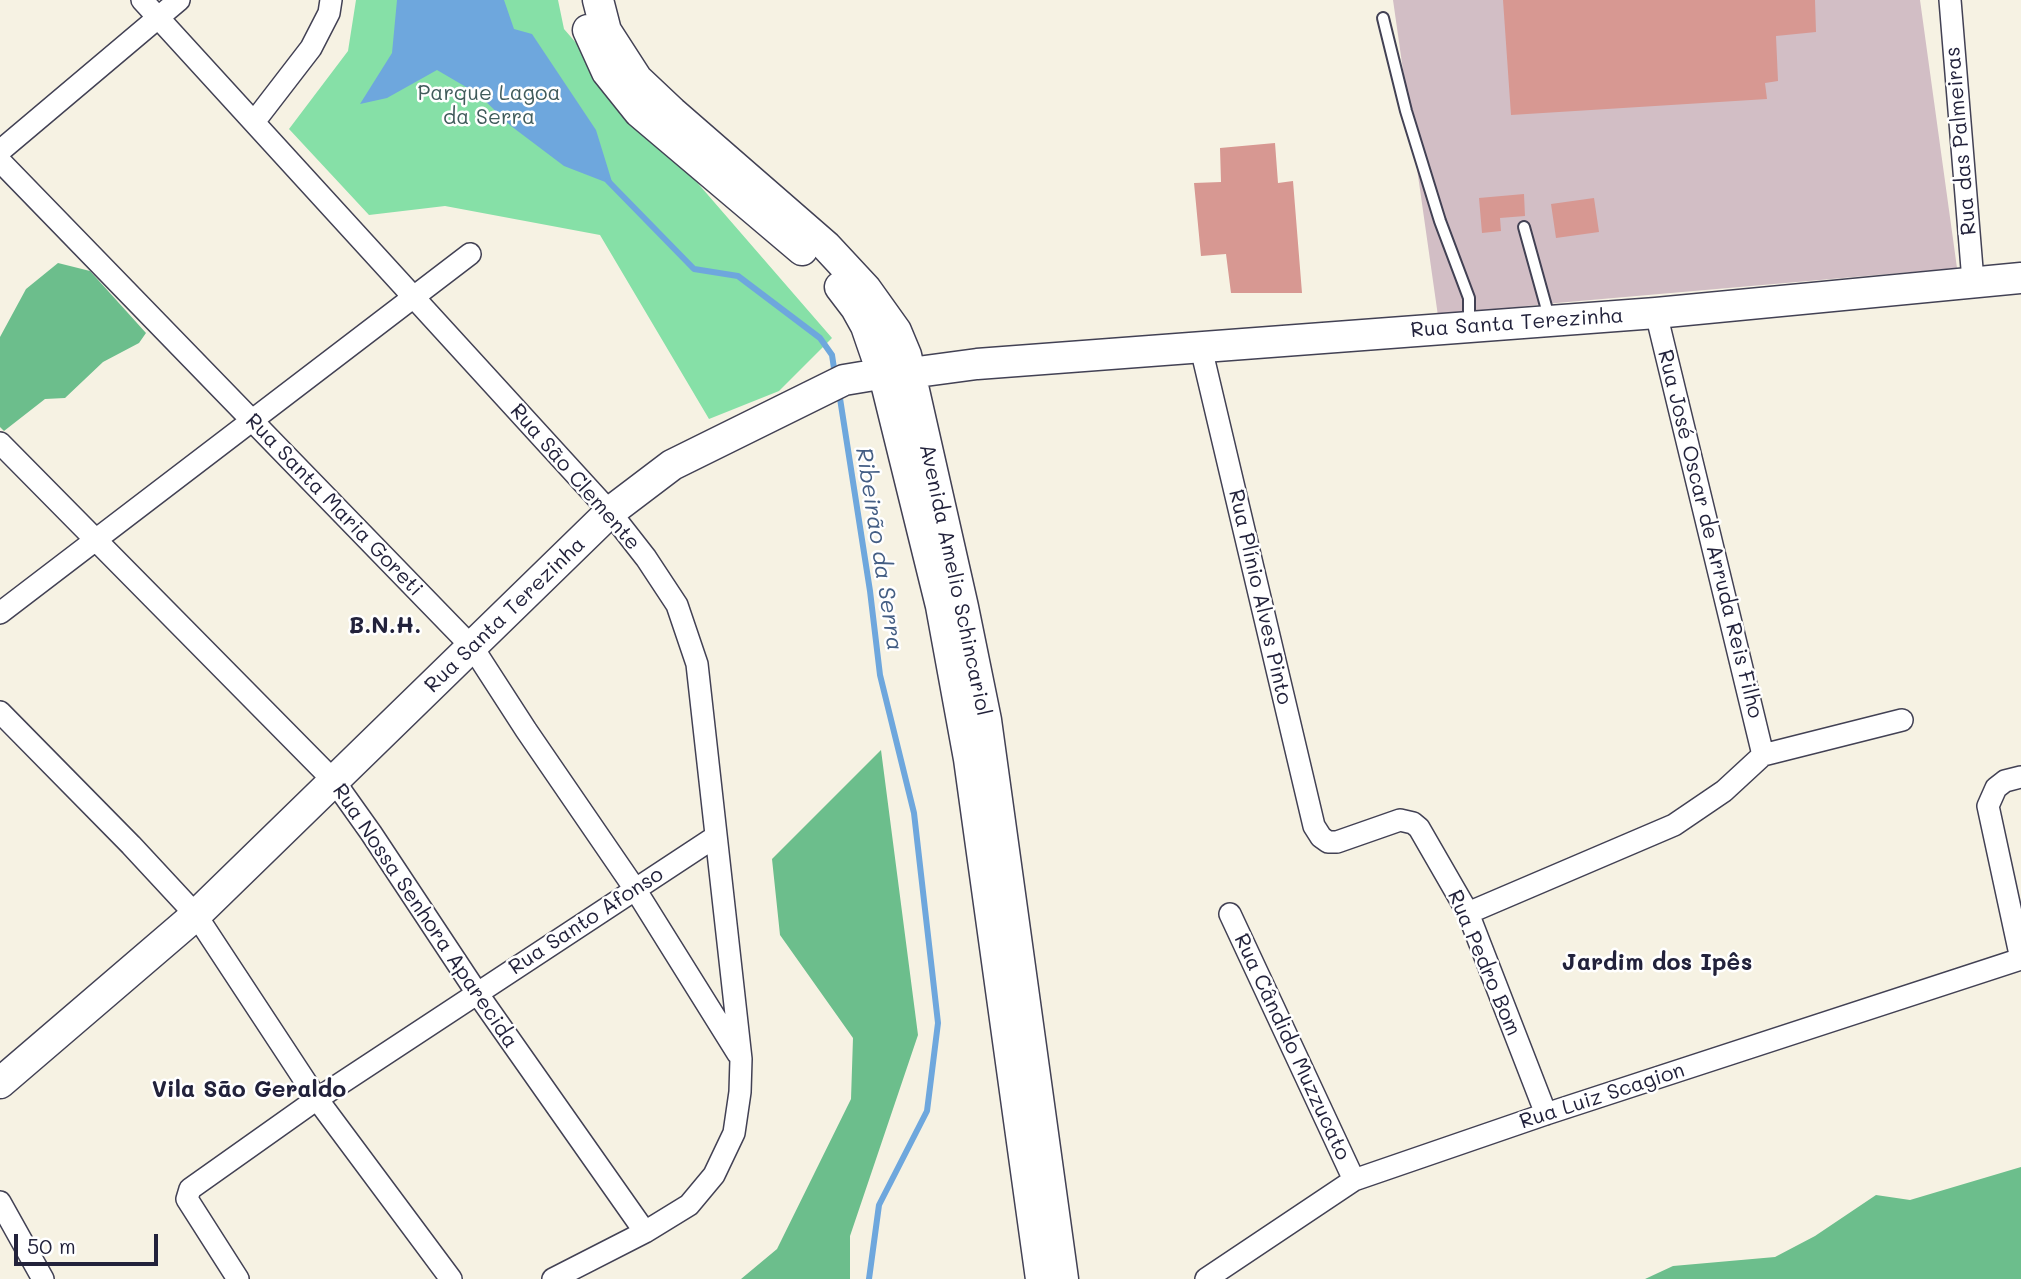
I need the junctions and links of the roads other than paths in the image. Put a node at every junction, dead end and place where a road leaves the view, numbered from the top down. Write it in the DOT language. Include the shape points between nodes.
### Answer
graph roads {
  1 [pos="142,0"];
  2 [pos="179,0"];
  3 [pos="331,0"];
  4 [pos="578,0"];
  5 [pos="597,0"];
  6 [pos="1950,0"];
  7 [pos="158,18"];
  8 [pos="1383,18"];
  9 [pos="254,122"];
  10 [pos="0,152"];
  11 [pos="0,161"];
  12 [pos="1524,228"];
  13 [pos="470,254"];
  14 [pos="2021,278"];
  15 [pos="1973,281"];
  16 [pos="413,298"];
  17 [pos="1656,313"];
  18 [pos="1550,320"];
  19 [pos="1469,326"];
  20 [pos="1201,348"];
  21 [pos="872,373"];
  22 [pos="252,420"];
  23 [pos="0,443"];
  24 [pos="610,512"];
  25 [pos="95,538"];
  26 [pos="0,613"];
  27 [pos="473,648"];
  28 [pos="0,712"];
  29 [pos="1902,720"];
  30 [pos="1763,755"];
  31 [pos="2021,777"];
  32 [pos="334,781"];
  33 [pos="715,837"];
  34 [pos="1328,842"];
  35 [pos="635,889"];
  36 [pos="1468,913"];
  37 [pos="1230,914"];
  38 [pos="196,915"];
  39 [pos="2021,959"];
  40 [pos="477,993"];
  41 [pos="741,1059"];
  42 [pos="0,1083"];
  43 [pos="317,1099"];
  44 [pos="1546,1114"];
  45 [pos="1354,1180"];
  46 [pos="0,1202"];
  47 [pos="645,1232"];
  48 [pos="43,1279"];
  49 [pos="239,1279"];
  50 [pos="451,1279"];
  51 [pos="553,1279"];
  52 [pos="1041,1279"];
  53 [pos="1063,1279"];
  54 [pos="1206,1279"];
  1 -- 7 [label="street, Rua São Clemente"];
  2 -- 7 [label="street"];
  3 -- 9 [label="street" via="330,13 311,48"];
  4 -- 21 [label="main road, Avenida Amelio Schincariol" via="607,72 639,112 818,263 856,308"];
  5 -- 21 [label="main road, Avenida Amelio Schincariol" via="606,31 637,79 826,246 873,299 896,331"];
  6 -- 15 [label="street, Rua das Palmeiras"];
  7 -- 9 [label="street, Rua São Clemente"];
  7 -- 10 [label="street"];
  8 -- 19 [label="lane" via="1406,111 1469,298"];
  9 -- 16 [label="street, Rua São Clemente"];
  11 -- 22 [label="street, Rua Santa Maria Goreti"];
  12 -- 18 [label="lane"];
  13 -- 16 [label="street"];
  14 -- 15 [label="main road, Rua Santa Terezinha"];
  15 -- 17 [label="main road, Rua Santa Terezinha"];
  16 -- 22 [label="street"];
  16 -- 24 [label="street, Rua São Clemente"];
  17 -- 18 [label="main road, Rua Santa Terezinha"];
  17 -- 30 [label="street, Rua José Oscar de Arruda Reis Filho"];
  18 -- 19 [label="main road, Rua Santa Terezinha"];
  19 -- 20 [label="main road, Rua Santa Terezinha"];
  20 -- 21 [label="main road, Rua Santa Terezinha"];
  20 -- 34 [label="street, Rua Plínio Alves Pinto" via="1314,826"];
  21 -- 24 [label="main road, Rua Santa Terezinha" via="672,465"];
  21 -- 52 [label="main road, Avenida Amelio Schincariol" via="938,593 957,688"];
  21 -- 53 [label="main road, Avenida Amelio Schincariol" via="963,607 986,720"];
  22 -- 25 [label="street"];
  22 -- 27 [label="street, Rua Santa Maria Goreti"];
  23 -- 25 [label="street, Rua Nossa Senhora Aparecida"];
  24 -- 27 [label="main road, Rua Santa Terezinha"];
  24 -- 33 [label="street, Rua São Clemente" via="677,605 697,664"];
  25 -- 26 [label="street"];
  25 -- 32 [label="street, Rua Nossa Senhora Aparecida"];
  27 -- 32 [label="main road, Rua Santa Terezinha"];
  27 -- 35 [label="street, Rua Santa Maria Goreti"];
  28 -- 38 [label="street"];
  29 -- 30 [label="street"];
  30 -- 36 [label="street" via="1724,791 1674,825"];
  31 -- 39 [label="street" via="1996,788 1988,806"];
  32 -- 38 [label="main road, Rua Santa Terezinha"];
  32 -- 40 [label="street, Rua Nossa Senhora Aparecida"];
  33 -- 35 [label="street, Rua Santo Afonso"];
  33 -- 41 [label="street, Rua São Clemente"];
  34 -- 36 [label="street, Rua Pedro Bom" via="1400,820 1413,822"];
  35 -- 40 [label="street, Rua Santo Afonso"];
  35 -- 41 [label="street, Rua Santa Maria Goreti"];
  36 -- 44 [label="street, Rua Pedro Bom"];
  37 -- 45 [label="street, Rua Cândido Muzzucato"];
  38 -- 42 [label="main road, Rua Santa Terezinha"];
  38 -- 43 [label="street"];
  39 -- 44 [label="street, Rua Luiz Scagion"];
  40 -- 43 [label="street, Rua Santo Afonso"];
  40 -- 47 [label="street, Rua Nossa Senhora Aparecida"];
  41 -- 47 [label="street, Rua São Clemente" via="734,1133 714,1175 689,1205"];
  43 -- 49 [label="street, Rua Santo Afonso" via="190,1189 187,1199"];
  43 -- 50 [label="street"];
  44 -- 45 [label="street, Rua Luiz Scagion"];
  45 -- 54 [label="street, Rua Luiz Scagion"];
  46 -- 48 [label="street"];
  47 -- 51 [label="street, Rua São Clemente"];
}
